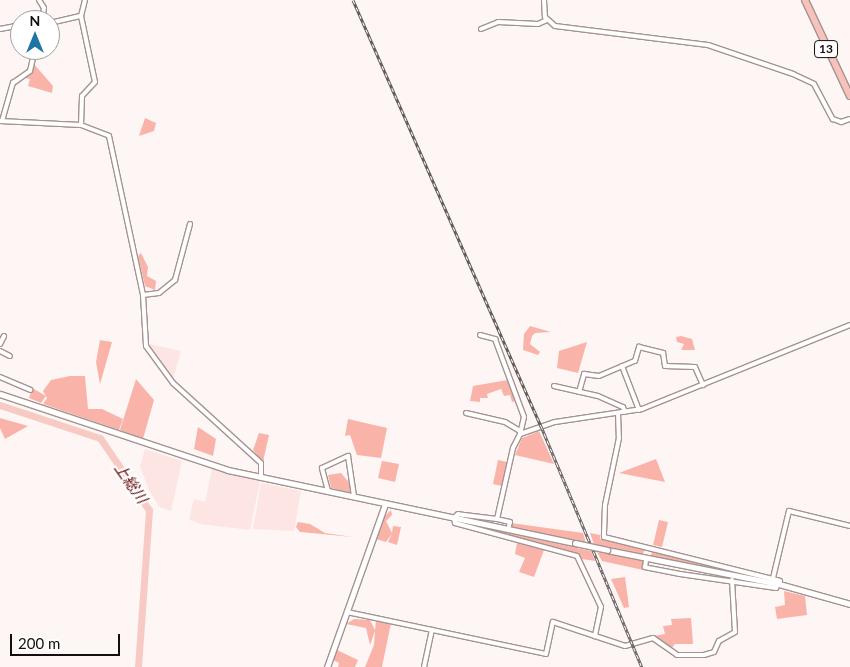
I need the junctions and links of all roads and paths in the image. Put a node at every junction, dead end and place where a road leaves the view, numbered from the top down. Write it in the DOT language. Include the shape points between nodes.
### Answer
graph roads {
  1 [pos="85,0"];
  2 [pos="544,0"];
  3 [pos="805,0"];
  4 [pos="81,16"];
  5 [pos="547,20"];
  6 [pos="60,21"];
  7 [pos="481,29"];
  8 [pos="33,60"];
  9 [pos="850,96"];
  10 [pos="850,119"];
  11 [pos="1,121"];
  12 [pos="81,125"];
  13 [pos="190,224"];
  14 [pos="143,295"];
  15 [pos="850,325"];
  16 [pos="480,335"];
  17 [pos="4,336"];
  18 [pos="0,344"];
  19 [pos="0,351"];
  20 [pos="10,356"];
  21 [pos="622,366"];
  22 [pos="0,377"];
  23 [pos="704,385"];
  24 [pos="554,386"];
  25 [pos="30,390"];
  26 [pos="579,392"];
  27 [pos="0,394"];
  28 [pos="639,410"];
  29 [pos="625,412"];
  30 [pos="466,413"];
  31 [pos="618,413"];
  32 [pos="520,433"];
  33 [pos="261,478"];
  34 [pos="328,491"];
  35 [pos="354,496"];
  36 [pos="385,504"];
  37 [pos="454,518"];
  38 [pos="497,520"];
  39 [pos="509,526"];
  40 [pos="850,526"];
  41 [pos="508,532"];
  42 [pos="507,538"];
  43 [pos="649,548"];
  44 [pos="648,555"];
  45 [pos="646,561"];
  46 [pos="774,578"];
  47 [pos="732,580"];
  48 [pos="780,584"];
  49 [pos="850,604"];
  50 [pos="347,612"];
  51 [pos="432,630"];
  52 [pos="595,636"];
  53 [pos="327,667"];
  54 [pos="424,667"];
  1 -- 4 [label="street"];
  2 -- 5 [label="street"];
  3 -- 9 [label="highway, 13"];
  4 -- 6 [label="street"];
  4 -- 12 [label="street" via="95,82 82,96"];
  5 -- 7 [label="street" via="538,24 498,22"];
  5 -- 10 [label="street" via="568,29 722,49 807,80 816,87 829,116 841,122"];
  8 -- 11 [label="street" via="30,71 13,83"];
  11 -- 12 [label="street"];
  12 -- 14 [label="street" via="108,136"];
  13 -- 14 [label="street" via="175,280 159,293"];
  14 -- 33 [label="street" via="144,336 149,352 173,383 261,463"];
  15 -- 23 [label="street"];
  16 -- 32 [label="street" via="496,339 524,417"];
  17 -- 18 [label="street"];
  19 -- 20 [label="street"];
  21 -- 23 [label="street" via="637,359 639,348 664,353 665,366 695,367"];
  21 -- 26 [label="street" via="599,376 584,374"];
  21 -- 28 [label="street"];
  22 -- 25 [label="street"];
  23 -- 28 [label="street"];
  24 -- 26 [label="street"];
  26 -- 29 [label="street" via="610,401"];
  27 -- 33 [label="street" via="195,462"];
  28 -- 29 [label="street"];
  29 -- 31 [label="street"];
  30 -- 32 [label="street" via="505,422"];
  31 -- 32 [label="street" via="555,422"];
  31 -- 43 [label="street" via="619,438 605,505 604,537"];
  32 -- 38 [label="street" via="512,448"];
  33 -- 34 [label="street"];
  34 -- 35 [label="street"];
  34 -- 35 [label="street" via="322,468 348,456"];
  35 -- 36 [label="street"];
  36 -- 37 [label="street"];
  36 -- 50 [label="street"];
  37 -- 38 [label="street" via="458,514"];
  37 -- 42 [label="street" via="455,523"];
  37 -- 48 [label="street, bridge"];
  38 -- 39 [label="street" via="510,522"];
  40 -- 46 [label="street" via="789,511 785,516"];
  41 -- 42 [label="street"];
  42 -- 52 [label="street" via="578,557 601,607"];
  43 -- 44 [label="street"];
  43 -- 46 [label="street"];
  45 -- 47 [label="street" via="645,567"];
  46 -- 48 [label="street"];
  47 -- 48 [label="street" via="776,588"];
  47 -- 52 [label="street" via="736,628 732,636 719,641 712,653 682,656 656,639 625,646"];
  48 -- 49 [label="street"];
  50 -- 51 [label="street"];
  50 -- 53 [label="street"];
  51 -- 52 [label="street" via="546,654 553,622"];
  51 -- 54 [label="street"];
}
